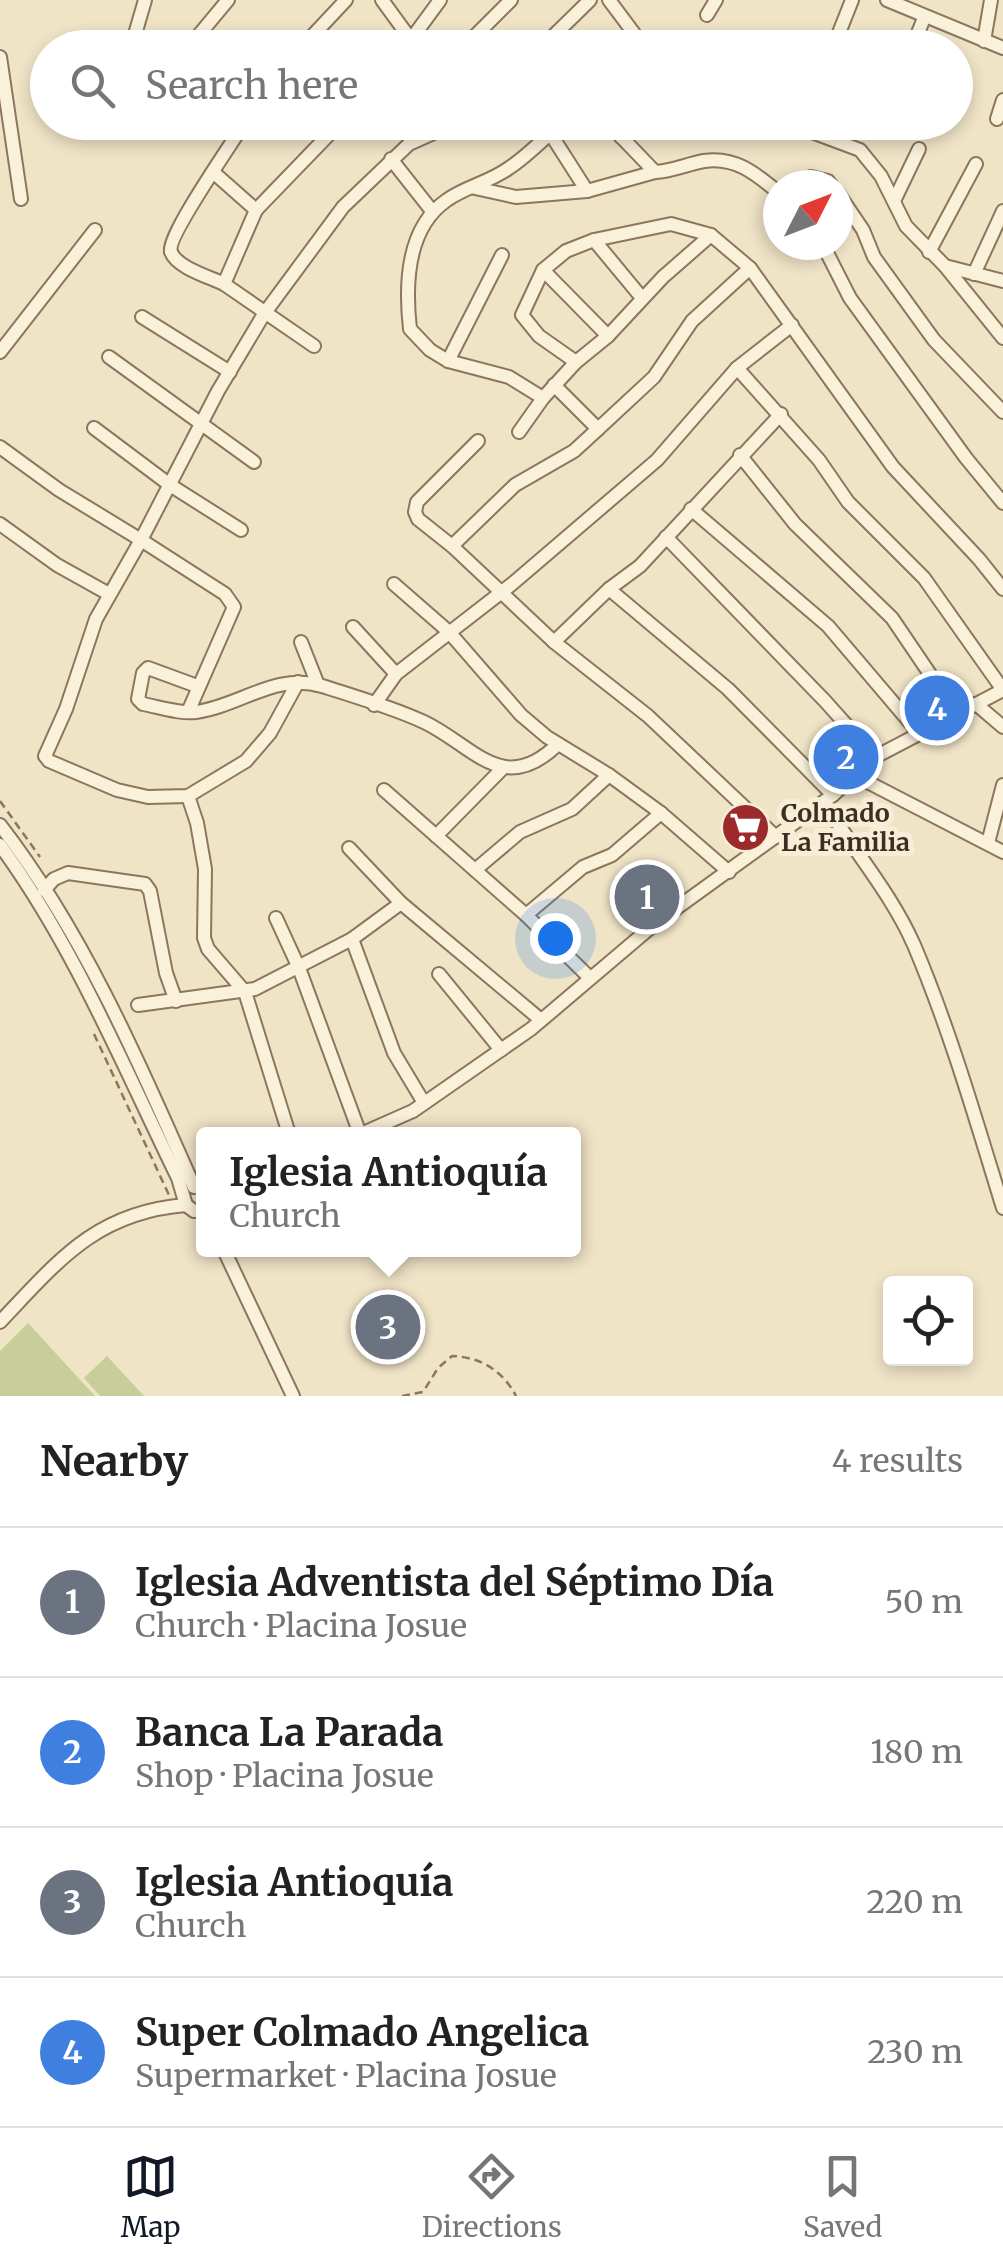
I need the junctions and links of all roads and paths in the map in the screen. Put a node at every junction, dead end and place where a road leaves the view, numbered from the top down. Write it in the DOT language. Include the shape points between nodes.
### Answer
graph roads {
  1 [pos="146,0"];
  2 [pos="228,0"];
  3 [pos="346,0"];
  4 [pos="382,0"];
  5 [pos="440,0"];
  6 [pos="511,0"];
  7 [pos="590,0"];
  8 [pos="609,0"];
  9 [pos="716,0"];
  10 [pos="852,0"];
  11 [pos="887,0"];
  12 [pos="991,0"];
  13 [pos="917,10"];
  14 [pos="708,16"];
  15 [pos="137,30"];
  16 [pos="203,30"];
  17 [pos="318,30"];
  18 [pos="401,30"];
  19 [pos="421,30"];
  20 [pos="480,30"];
  21 [pos="560,30"];
  22 [pos="625,30"];
  23 [pos="840,30"];
  24 [pos="960,30"];
  25 [pos="973,36"];
  26 [pos="984,41"];
  27 [pos="1003,48"];
  28 [pos="0,57"];
  29 [pos="1003,100"];
  30 [pos="3,104"];
  31 [pos="997,119"];
  32 [pos="233,140"];
  33 [pos="324,140"];
  34 [pos="418,140"];
  35 [pos="542,140"];
  36 [pos="554,140"];
  37 [pos="624,140"];
  38 [pos="841,140"];
  39 [pos="920,149"];
  40 [pos="391,159"];
  41 [pos="976,164"];
  42 [pos="213,172"];
  43 [pos="655,172"];
  44 [pos="763,180"];
  45 [pos="475,188"];
  46 [pos="586,191"];
  47 [pos="21,199"];
  48 [pos="894,200"];
  49 [pos="256,210"];
  50 [pos="432,211"];
  51 [pos="1003,211"];
  52 [pos="853,215"];
  53 [pos="95,230"];
  54 [pos="711,235"];
  55 [pos="594,240"];
  56 [pos="929,252"];
  57 [pos="502,255"];
  58 [pos="831,260"];
  59 [pos="945,266"];
  60 [pos="750,268"];
  61 [pos="542,270"];
  62 [pos="974,274"];
  63 [pos="1003,281"];
  64 [pos="224,284"];
  65 [pos="642,298"];
  66 [pos="264,314"];
  67 [pos="142,318"];
  68 [pos="792,324"];
  69 [pos="608,336"];
  70 [pos="1003,338"];
  71 [pos="314,346"];
  72 [pos="0,352"];
  73 [pos="109,357"];
  74 [pos="448,361"];
  75 [pos="576,362"];
  76 [pos="737,368"];
  77 [pos="230,372"];
  78 [pos="554,386"];
  79 [pos="543,398"];
  80 [pos="1003,412"];
  81 [pos="781,414"];
  82 [pos="202,422"];
  83 [pos="94,428"];
  84 [pos="598,429"];
  85 [pos="519,432"];
  86 [pos="478,441"];
  87 [pos="0,447"];
  88 [pos="740,455"];
  89 [pos="254,462"];
  90 [pos="170,485"];
  91 [pos="1003,503"];
  92 [pos="691,509"];
  93 [pos="0,524"];
  94 [pos="241,530"];
  95 [pos="666,538"];
  96 [pos="141,540"];
  97 [pos="452,546"];
  98 [pos="394,584"];
  99 [pos="609,589"];
  100 [pos="1003,589"];
  101 [pos="500,592"];
  102 [pos="110,594"];
  103 [pos="353,627"];
  104 [pos="449,632"];
  105 [pos="302,642"];
  106 [pos="554,642"];
  107 [pos="396,674"];
  108 [pos="298,682"];
  109 [pos="318,685"];
  110 [pos="197,686"];
  111 [pos="1003,690"];
  112 [pos="976,704"];
  113 [pos="374,705"];
  114 [pos="188,712"];
  115 [pos="957,714"];
  116 [pos="1003,727"];
  117 [pos="919,734"];
  118 [pos="558,744"];
  119 [pos="875,758"];
  120 [pos="503,768"];
  121 [pos="609,774"];
  122 [pos="854,775"];
  123 [pos="1003,785"];
  124 [pos="384,790"];
  125 [pos="188,796"];
  126 [pos="828,799"];
  127 [pos="0,801"];
  128 [pos="661,813"];
  129 [pos="0,824"];
  130 [pos="436,836"];
  131 [pos="776,837"];
  132 [pos="0,844"];
  133 [pos="997,847"];
  134 [pos="349,848"];
  135 [pos="20,851"];
  136 [pos="475,870"];
  137 [pos="729,872"];
  138 [pos="44,890"];
  139 [pos="401,904"];
  140 [pos="526,915"];
  141 [pos="276,918"];
  142 [pos="352,938"];
  143 [pos="299,968"];
  144 [pos="439,974"];
  145 [pos="590,978"];
  146 [pos="245,992"];
  147 [pos="176,1001"];
  148 [pos="138,1005"];
  149 [pos="542,1020"];
  150 [pos="94,1034"];
  151 [pos="500,1050"];
  152 [pos="424,1103"];
  153 [pos="287,1127"];
  154 [pos="358,1127"];
  155 [pos="375,1127"];
  156 [pos="188,1196"];
  157 [pos="1003,1208"];
  158 [pos="227,1257"];
  159 [pos="0,1322"];
  160 [pos="293,1396"];
  161 [pos="402,1396"];
  162 [pos="516,1396"];
  1 -- 15 [label="street"];
  2 -- 16 [label="street"];
  3 -- 17 [label="street"];
  4 -- 18 [label="street"];
  5 -- 19 [label="street"];
  6 -- 20 [label="street"];
  7 -- 21 [label="street"];
  8 -- 22 [label="street"];
  9 -- 14 [label="street"];
  10 -- 23 [label="street"];
  11 -- 13 [label="street"];
  12 -- 26 [label="street"];
  13 -- 24 [label="street"];
  25 -- 26 [label="street"];
  26 -- 27 [label="street"];
  28 -- 30 [label="street"];
  29 -- 31 [label="street"];
  30 -- 47 [label="street"];
  32 -- 42 [label="street"];
  33 -- 49 [label="street"];
  34 -- 40 [label="street"];
  35 -- 45 [label="street"];
  36 -- 46 [label="street"];
  37 -- 43 [label="street"];
  38 -- 48 [label="street" via="872,161"];
  39 -- 48 [label="street"];
  40 -- 50 [label="street"];
  40 -- 66 [label="street" via="344,206"];
  41 -- 56 [label="street"];
  42 -- 49 [label="street"];
  42 -- 64 [label="street" via="170,245 179,262"];
  43 -- 44 [label="street" via="731,161"];
  43 -- 46 [label="street"];
  45 -- 46 [label="street" via="516,197"];
  45 -- 50 [label="street"];
  48 -- 56 [label="street"];
  49 -- 64 [label="street"];
  50 -- 74 [label="street" via="410,265 410,329"];
  51 -- 62 [label="street"];
  52 -- 80 [label="street" via="874,257 934,340"];
  53 -- 72 [label="street"];
  54 -- 55 [label="street" via="671,224"];
  54 -- 60 [label="street"];
  54 -- 65 [label="street"];
  55 -- 61 [label="street" via="566,250"];
  55 -- 65 [label="street"];
  56 -- 59 [label="street"];
  57 -- 74 [label="street"];
  58 -- 91 [label="street" via="850,298"];
  59 -- 62 [label="street"];
  59 -- 70 [label="street"];
  60 -- 68 [label="street"];
  60 -- 84 [label="street" via="692,321 654,377"];
  61 -- 69 [label="street"];
  61 -- 75 [label="street" via="522,315"];
  62 -- 63 [label="street"];
  64 -- 66 [label="street"];
  65 -- 69 [label="street"];
  66 -- 71 [label="street"];
  66 -- 77 [label="street"];
  67 -- 77 [label="street"];
  68 -- 76 [label="street"];
  68 -- 100 [label="street" via="893,468"];
  69 -- 75 [label="street"];
  73 -- 82 [label="street"];
  74 -- 79 [label="street" via="509,376"];
  75 -- 78 [label="street"];
  76 -- 81 [label="street"];
  76 -- 101 [label="street" via="657,460"];
  77 -- 82 [label="street"];
  78 -- 79 [label="street"];
  78 -- 84 [label="street"];
  79 -- 85 [label="street"];
  81 -- 88 [label="street"];
  81 -- 111 [label="street" via="848,502 924,578"];
  82 -- 89 [label="street"];
  82 -- 90 [label="street"];
  83 -- 90 [label="street"];
  84 -- 97 [label="street" via="574,452 515,486"];
  86 -- 97 [label="street" via="415,512"];
  87 -- 96 [label="street"];
  88 -- 92 [label="street"];
  88 -- 115 [label="street" via="795,524 892,618"];
  90 -- 94 [label="street"];
  90 -- 96 [label="street"];
  92 -- 95 [label="street"];
  92 -- 117 [label="street" via="828,626"];
  93 -- 102 [label="street"];
  95 -- 99 [label="street"];
  95 -- 119 [label="street"];
  96 -- 102 [label="street"];
  96 -- 110 [label="street" via="225,594 234,607"];
  97 -- 101 [label="street"];
  98 -- 104 [label="street"];
  99 -- 106 [label="street"];
  99 -- 126 [label="street" via="728,689"];
  101 -- 104 [label="street"];
  101 -- 106 [label="street"];
  102 -- 125 [label="street" via="45,756 118,790"];
  103 -- 107 [label="street"];
  104 -- 107 [label="street"];
  104 -- 118 [label="street" via="521,715"];
  105 -- 109 [label="street"];
  106 -- 131 [label="street" via="648,716"];
  107 -- 113 [label="street"];
  108 -- 109 [label="street"];
  108 -- 114 [label="street"];
  108 -- 125 [label="street" via="246,762"];
  109 -- 113 [label="street"];
  110 -- 114 [label="street"];
  110 -- 114 [label="street" via="148,668 143,673 140,702"];
  111 -- 112 [label="street"];
  112 -- 115 [label="street"];
  112 -- 116 [label="street"];
  113 -- 120 [label="street" via="425,722"];
  115 -- 117 [label="street"];
  117 -- 119 [label="street"];
  118 -- 120 [label="street" via="544,757"];
  118 -- 121 [label="street"];
  119 -- 122 [label="street"];
  120 -- 130 [label="street"];
  121 -- 128 [label="street"];
  121 -- 136 [label="street" via="572,809 520,832"];
  122 -- 126 [label="street"];
  122 -- 133 [label="street"];
  123 -- 133 [label="street"];
  124 -- 130 [label="street"];
  125 -- 146 [label="street" via="205,870 204,938"];
  126 -- 131 [label="street"];
  126 -- 157 [label="street" via="914,944"];
  127 -- 135 [label="path"];
  128 -- 137 [label="street"];
  128 -- 140 [label="street"];
  129 -- 135 [label="street"];
  130 -- 136 [label="street"];
  131 -- 137 [label="street"];
  132 -- 135 [label="street"];
  134 -- 139 [label="street"];
  135 -- 138 [label="street"];
  135 -- 156 [label="street"];
  136 -- 140 [label="street"];
  137 -- 145 [label="street"];
  138 -- 147 [label="street" via="68,873 146,884"];
  138 -- 156 [label="street" via="111,1010"];
  139 -- 142 [label="street"];
  139 -- 149 [label="street"];
  140 -- 145 [label="street"];
  141 -- 143 [label="street"];
  142 -- 143 [label="street"];
  142 -- 152 [label="street" via="394,1053"];
  143 -- 146 [label="street"];
  143 -- 154 [label="street"];
  144 -- 151 [label="street"];
  145 -- 149 [label="street"];
  146 -- 147 [label="street"];
  146 -- 153 [label="street"];
  147 -- 148 [label="street"];
  149 -- 151 [label="street"];
  150 -- 156 [label="path"];
  151 -- 152 [label="street"];
  152 -- 155 [label="street"];
  156 -- 159 [label="street" via="124,1216 82,1240"];
  158 -- 160 [label="street"];
  161 -- 162 [label="path" via="423,1392 452,1356 468,1356 505,1375"];
}
